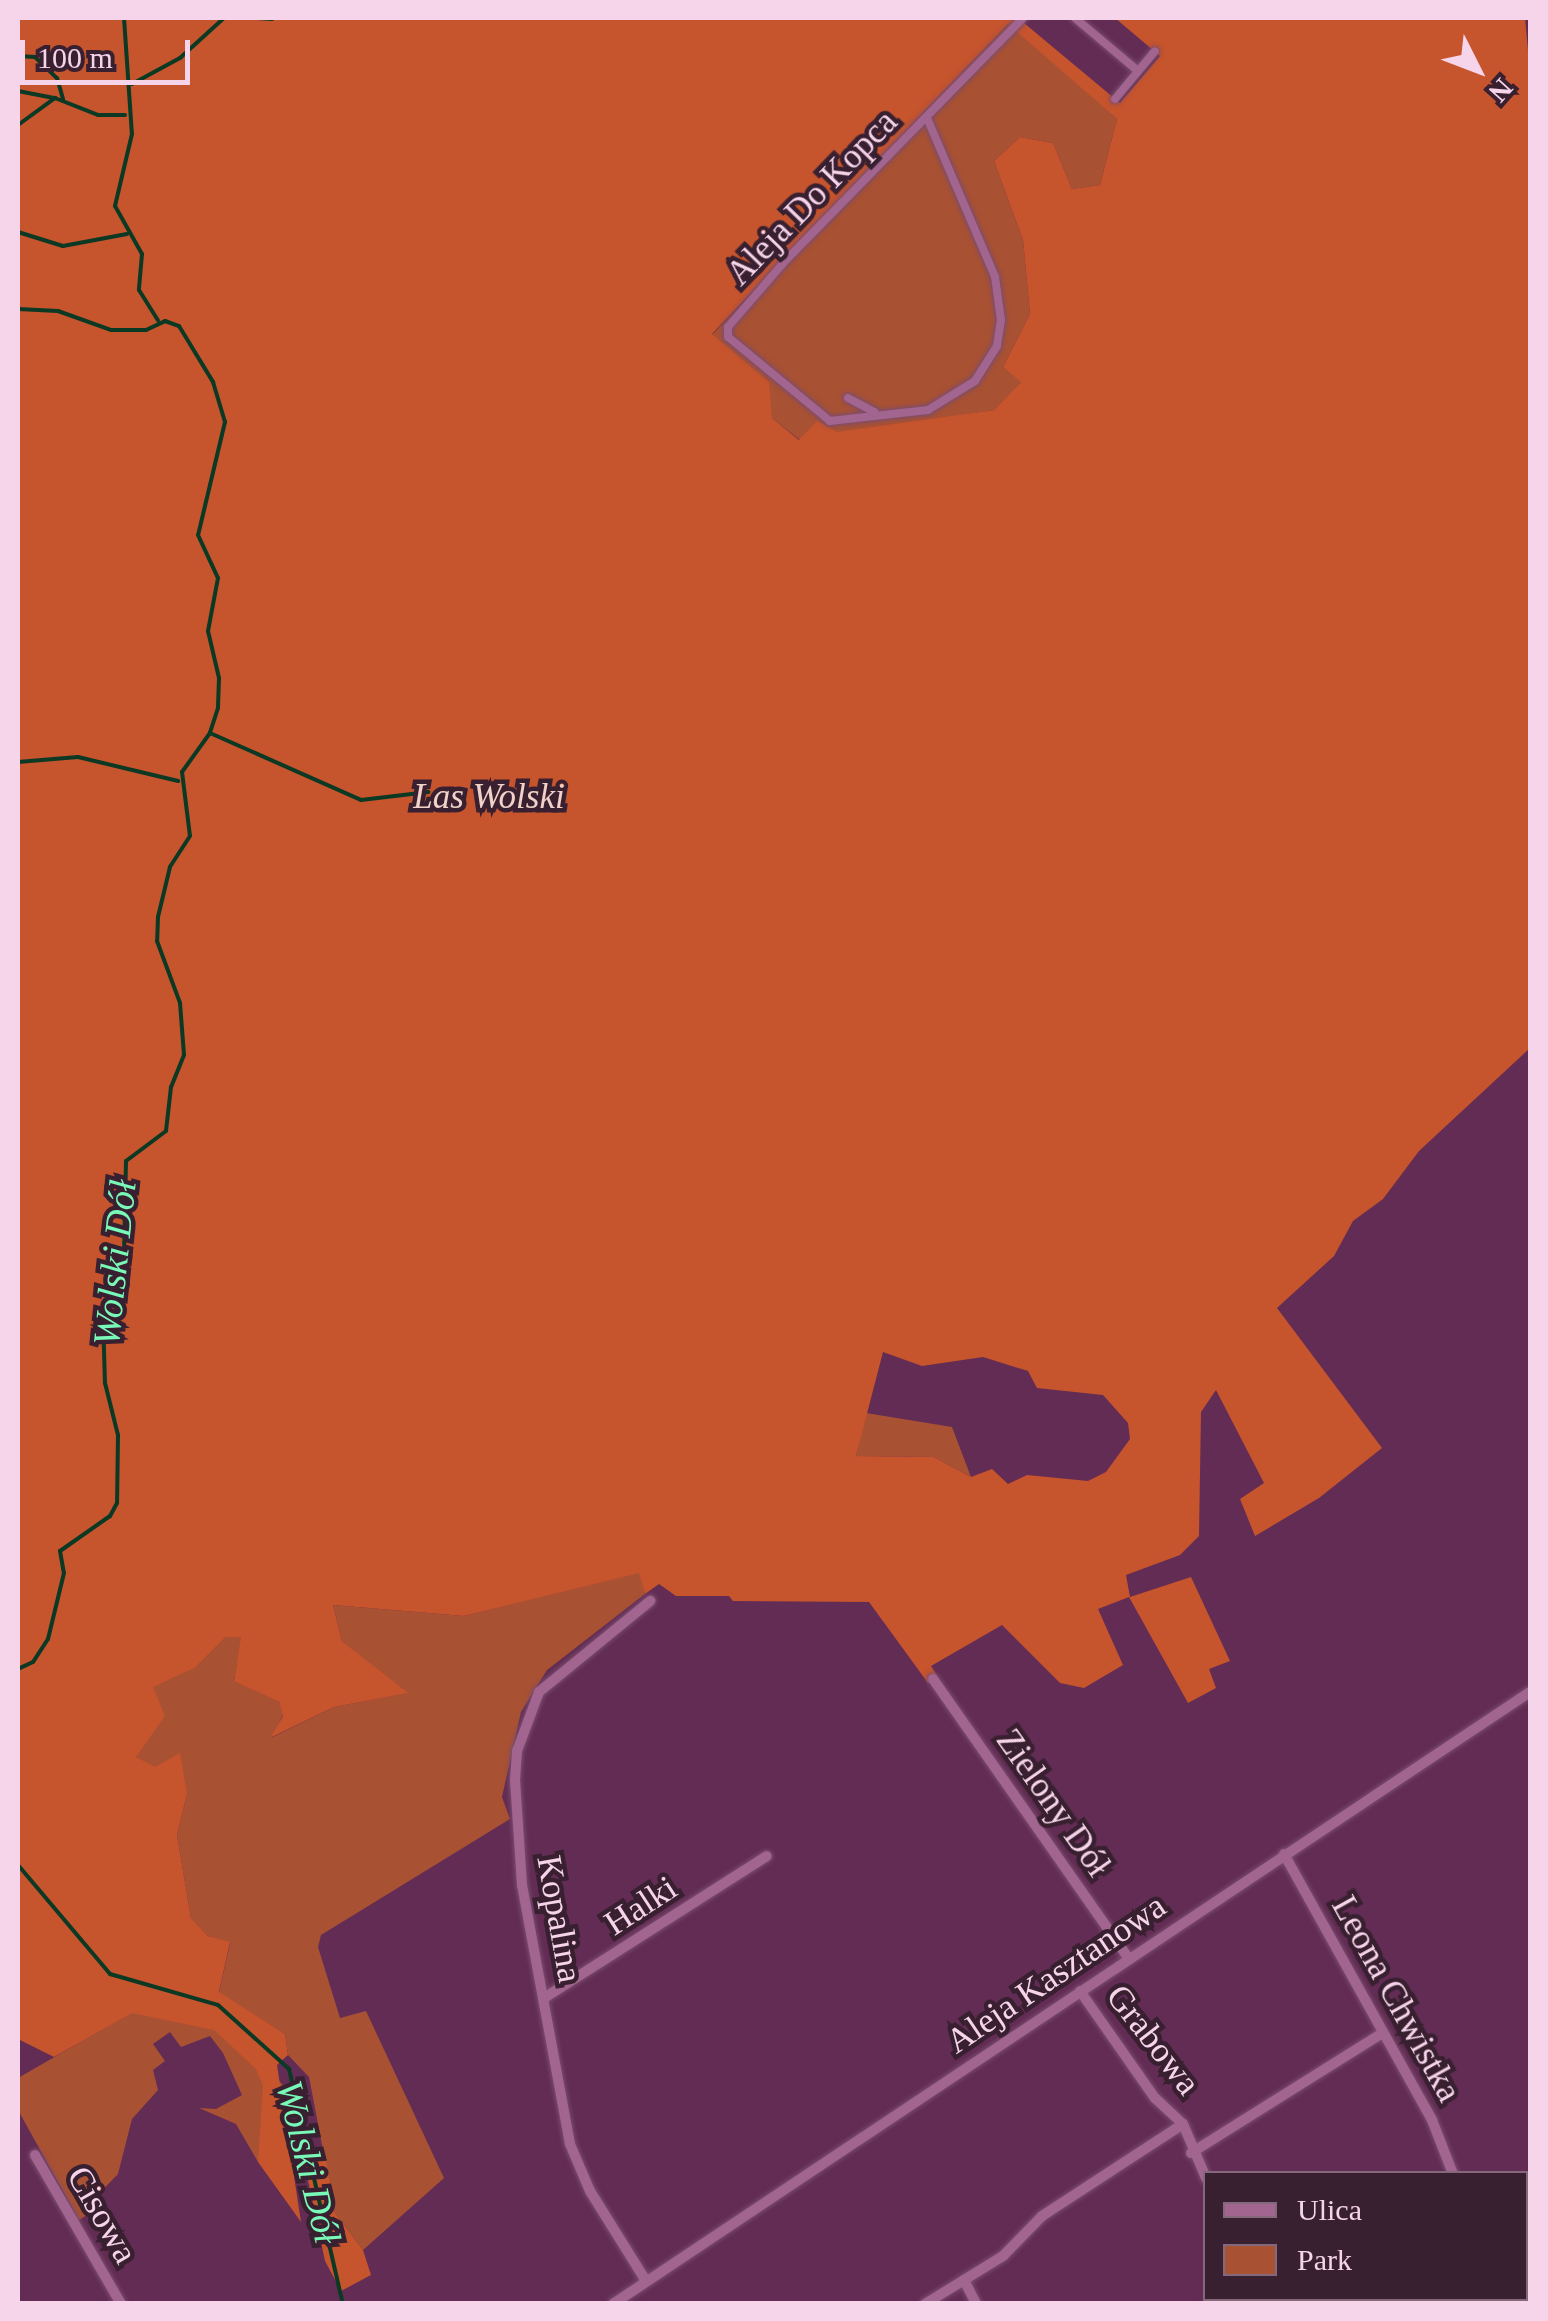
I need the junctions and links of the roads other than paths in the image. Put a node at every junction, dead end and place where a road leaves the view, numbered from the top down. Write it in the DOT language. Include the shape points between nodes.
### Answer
graph roads {
  1 [pos="1023,18"];
  2 [pos="1075,18"];
  3 [pos="1156,52"];
  4 [pos="1137,70"];
  5 [pos="1115,99"];
  6 [pos="927,118"];
  7 [pos="848,398"];
  8 [pos="874,412"];
  9 [pos="650,1601"];
  10 [pos="933,1680"];
  11 [pos="1530,1692"];
  12 [pos="1284,1854"];
  13 [pos="767,1856"];
  14 [pos="1128,1958"];
  15 [pos="1080,1990"];
  16 [pos="544,1998"];
  17 [pos="1382,2033"];
  18 [pos="1184,2124"];
  19 [pos="1191,2153"];
  20 [pos="34,2155"];
  21 [pos="1452,2171"];
  22 [pos="1203,2173"];
  23 [pos="964,2280"];
  24 [pos="646,2281"];
  25 [pos="121,2304"];
  26 [pos="612,2304"];
  27 [pos="926,2304"];
  28 [pos="976,2304"];
  1 -- 6 [label="street, Aleja Do Kopca"];
  2 -- 4 [label="street"];
  3 -- 4 [label="street"];
  4 -- 5 [label="street"];
  6 -- 8 [label="street" via="995,277 1001,320 996,346 962,392 928,410"];
  6 -- 8 [label="street, Aleja Do Kopca" via="728,328 728,337 830,422"];
  7 -- 8 [label="street"];
  9 -- 16 [label="street, Kopalina" via="539,1692 517,1751 522,1885"];
  10 -- 14 [label="street, Zielony Dół"];
  11 -- 12 [label="street, Aleja Kasztanowa"];
  12 -- 14 [label="street, Aleja Kasztanowa"];
  12 -- 17 [label="street, Leona Chwistka"];
  13 -- 16 [label="street, Halki"];
  14 -- 15 [label="street, Aleja Kasztanowa"];
  15 -- 18 [label="street, Grabowa" via="1155,2098"];
  15 -- 24 [label="street, Aleja Kasztanowa"];
  16 -- 24 [label="street, Kopalina" via="574,2157"];
  17 -- 19 [label="street"];
  17 -- 21 [label="street, Leona Chwistka" via="1432,2120"];
  18 -- 19 [label="street, Grabowa"];
  18 -- 23 [label="street" via="1042,2216 1003,2256"];
  19 -- 22 [label="street, Grabowa"];
  20 -- 25 [label="street, Cisowa"];
  23 -- 27 [label="street"];
  23 -- 28 [label="street"];
  24 -- 26 [label="street, Aleja Kasztanowa"];
}
